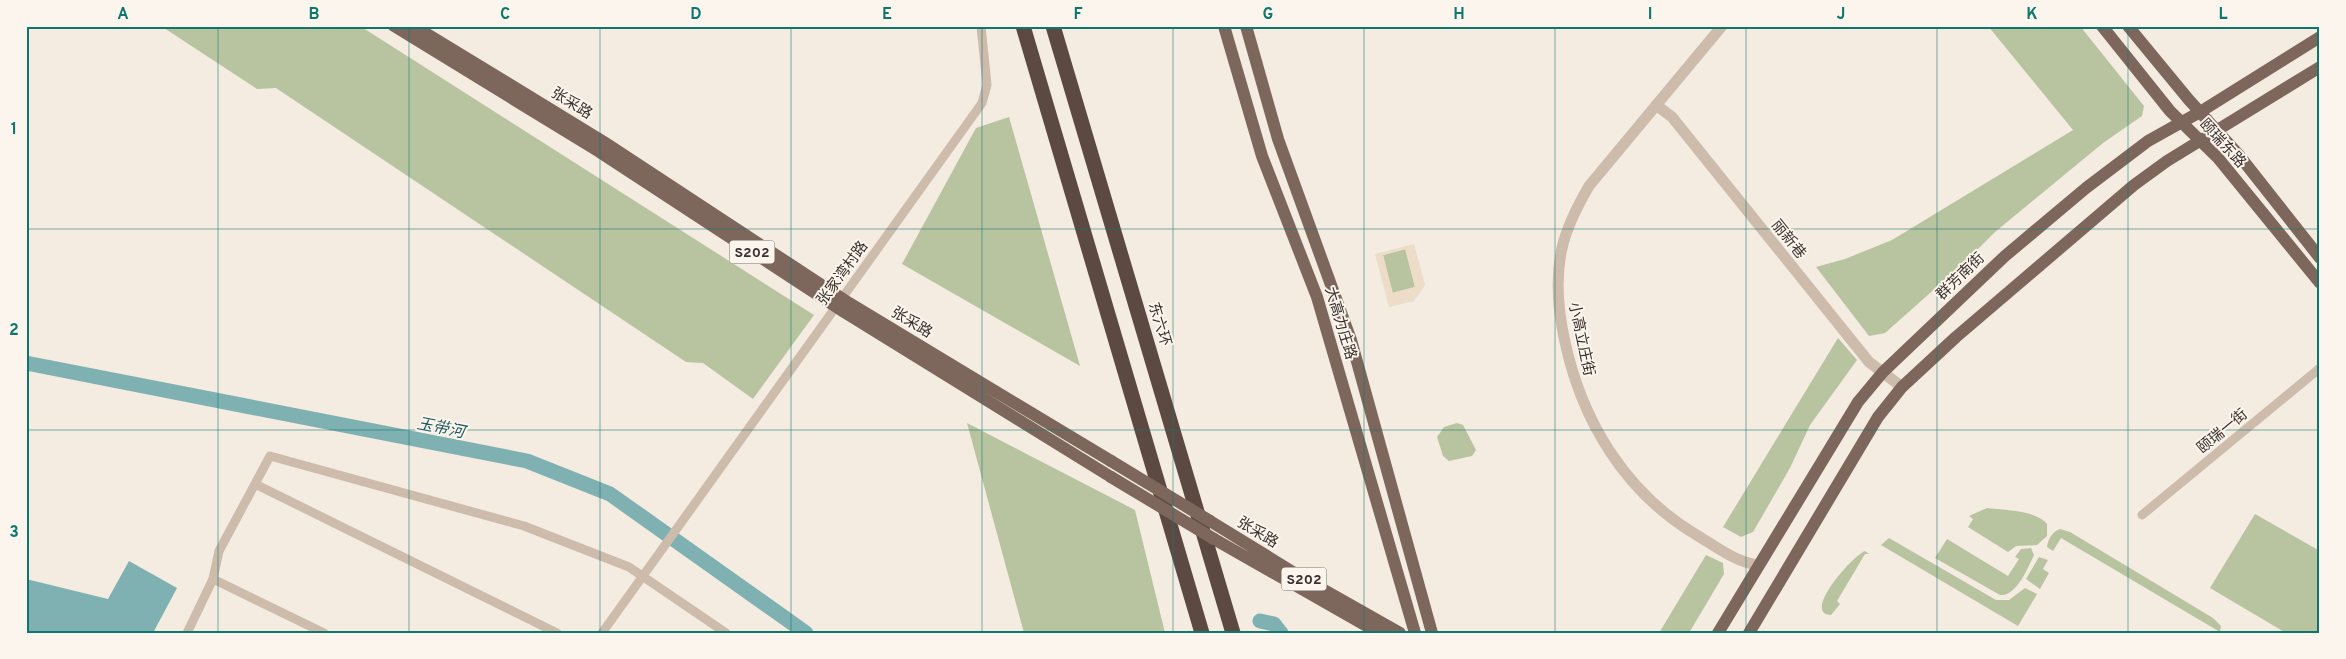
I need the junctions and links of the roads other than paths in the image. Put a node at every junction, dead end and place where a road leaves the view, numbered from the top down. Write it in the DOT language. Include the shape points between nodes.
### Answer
graph roads {
  1 [pos="394,26"];
  2 [pos="414,26"];
  3 [pos="1024,26"];
  4 [pos="1224,26"];
  5 [pos="1246,26"];
  6 [pos="1722,26"];
  7 [pos="2102,26"];
  8 [pos="2128,26"];
  9 [pos="1054,28"];
  10 [pos="982,29"];
  11 [pos="2320,37"];
  12 [pos="2320,67"];
  13 [pos="1656,105"];
  14 [pos="2200,112"];
  15 [pos="2182,122"];
  16 [pos="2218,131"];
  17 [pos="2200,141"];
  18 [pos="2320,258"];
  19 [pos="2320,283"];
  20 [pos="838,302"];
  21 [pos="2320,368"];
  22 [pos="1883,372"];
  23 [pos="1902,387"];
  24 [pos="255,484"];
  25 [pos="2142,515"];
  26 [pos="1758,565"];
  27 [pos="644,575"];
  28 [pos="213,579"];
  29 [pos="1420,584"];
  30 [pos="1402,591"];
  31 [pos="187,633"];
  32 [pos="324,633"];
  33 [pos="557,633"];
  34 [pos="602,633"];
  35 [pos="726,633"];
  36 [pos="1202,633"];
  37 [pos="1233,633"];
  38 [pos="1379,633"];
  39 [pos="1400,633"];
  40 [pos="1415,633"];
  41 [pos="1432,633"];
  42 [pos="1718,633"];
  43 [pos="1749,633"];
  1 -- 20 [label="main road, 张采路 / S202"];
  2 -- 20 [label="main road, 张采路 / S202" via="611,147"];
  3 -- 36 [label="highway"];
  4 -- 30 [label="main road, 大高力庄路" via="1262,156 1317,297"];
  5 -- 29 [label="main road, 大高力庄路" via="1278,139 1350,340"];
  6 -- 13 [label="street, 小高立庄街"];
  7 -- 15 [label="main road, 颐瑞东路"];
  8 -- 14 [label="main road, 颐瑞东路"];
  9 -- 37 [label="highway, 东六环"];
  10 -- 20 [label="street, 张家湾村路" via="988,85 982,103"];
  11 -- 14 [label="main road, 群芳南街"];
  12 -- 16 [label="main road"];
  13 -- 22 [label="street, 丽新巷" via="1672,117 1865,357"];
  13 -- 26 [label="street, 小高立庄街" via="1589,186 1574,212 1562,247 1558,277 1558,308 1568,355 1589,418 1629,479 1680,525 1742,563"];
  14 -- 15 [label="main road, 群芳南街"];
  14 -- 16 [label="main road, 颐瑞东路"];
  15 -- 17 [label="main road, 颐瑞东路"];
  15 -- 22 [label="main road, 群芳南街" via="2148,141 2019,244"];
  16 -- 17 [label="main road"];
  16 -- 18 [label="main road, 颐瑞东路"];
  17 -- 19 [label="main road, 颐瑞东路" via="2218,158"];
  17 -- 23 [label="main road" via="2134,185"];
  20 -- 27 [label="street, 张家湾村路"];
  20 -- 38 [label="main road, 张采路 / S202, bridge" via="1111,478"];
  20 -- 39 [label="main road, 张采路 / S202, bridge"];
  21 -- 25 [label="street, 颐瑞一街"];
  22 -- 23 [label="street, 丽新巷"];
  22 -- 26 [label="main road, 群芳南街" via="1858,402"];
  23 -- 43 [label="main road" via="1878,417"];
  24 -- 27 [label="street" via="270,456 524,526"];
  24 -- 28 [label="street" via="220,551"];
  24 -- 33 [label="street"];
  26 -- 42 [label="main road, 群芳南街"];
  27 -- 34 [label="street, 张家湾村路"];
  27 -- 35 [label="street"];
  28 -- 31 [label="street"];
  28 -- 32 [label="street"];
  29 -- 30 [label="main road" via="1415,594 1410,596"];
  29 -- 41 [label="main road, 大高力庄路"];
  30 -- 40 [label="main road, 大高力庄路"];
}
